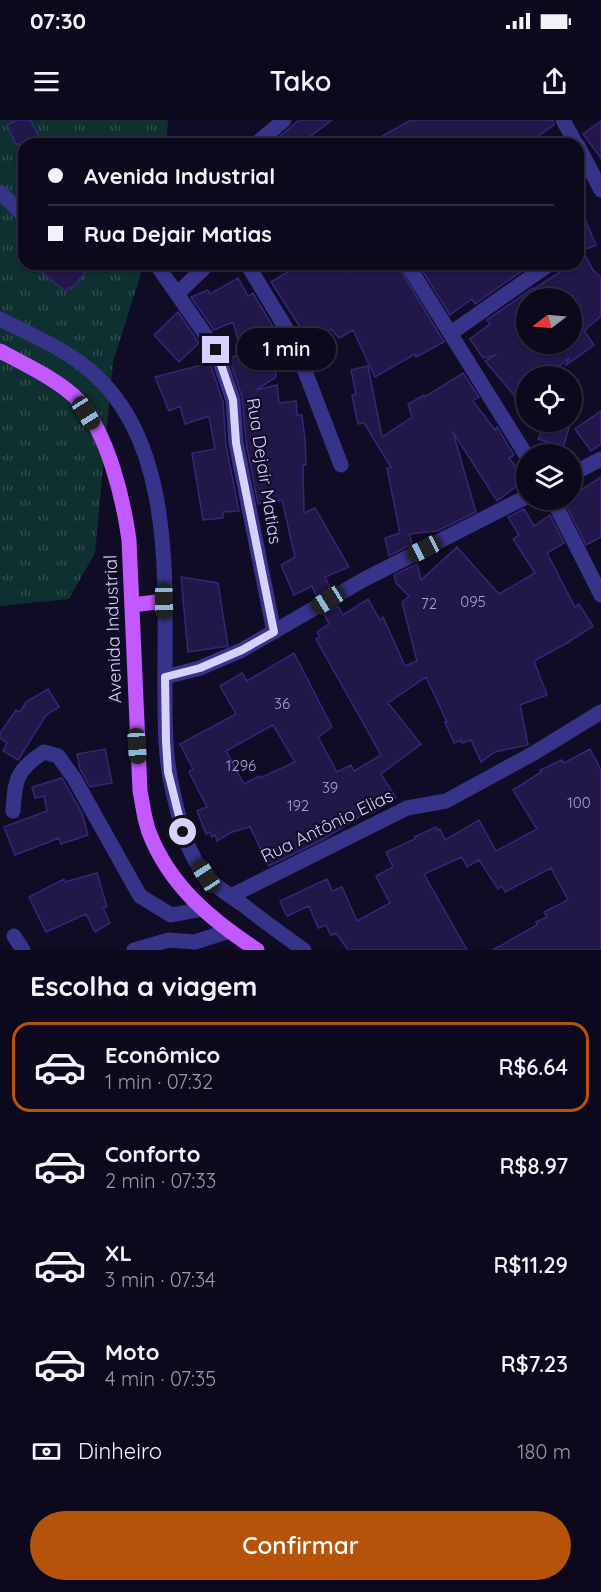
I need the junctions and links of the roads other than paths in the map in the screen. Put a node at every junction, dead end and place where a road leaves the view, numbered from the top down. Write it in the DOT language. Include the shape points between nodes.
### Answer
graph roads {
  1 [pos="284,120"];
  2 [pos="563,120"];
  3 [pos="263,138"];
  4 [pos="573,138"];
  5 [pos="584,158"];
  6 [pos="601,190"];
  7 [pos="0,192"];
  8 [pos="18,210"];
  9 [pos="161,270"];
  10 [pos="202,270"];
  11 [pos="251,270"];
  12 [pos="410,270"];
  13 [pos="541,270"];
  14 [pos="178,293"];
  15 [pos="0,319"];
  16 [pos="451,333"];
  17 [pos="0,351"];
  18 [pos="519,444"];
  19 [pos="601,459"];
  20 [pos="341,465"];
  21 [pos="582,469"];
  22 [pos="516,501"];
  23 [pos="558,510"];
  24 [pos="601,595"];
  25 [pos="164,601"];
  26 [pos="132,605"];
  27 [pos="274,632"];
  28 [pos="165,677"];
  29 [pos="601,712"];
  30 [pos="13,811"];
  31 [pos="231,896"];
  32 [pos="203,909"];
  33 [pos="229,931"];
  34 [pos="134,950"];
  35 [pos="257,950"];
  36 [pos="304,950"];
  1 -- 3 [label="street"];
  2 -- 4 [label="street"];
  5 -- 6 [label="street"];
  7 -- 8 [label="street"];
  9 -- 14 [label="street, Rua Dejair Matias"];
  10 -- 14 [label="street"];
  11 -- 20 [label="street" via="293,340"];
  12 -- 16 [label="street"];
  13 -- 16 [label="street"];
  14 -- 27 [label="street, Rua Dejair Matias" via="216,350 233,400 236,443"];
  15 -- 25 [label="street" via="87,368 124,411 146,458 157,499"];
  16 -- 18 [label="street"];
  17 -- 26 [label="main road, Avenida Industrial" via="44,375 78,400 94,425 125,507"];
  19 -- 21 [label="street"];
  22 -- 27 [label="street" via="363,580"];
  23 -- 24 [label="street"];
  25 -- 26 [label="main road"];
  25 -- 28 [label="street"];
  26 -- 32 [label="main road, Avenida Industrial" via="140,791 148,830 164,864"];
  27 -- 28 [label="street" via="200,668"];
  28 -- 31 [label="street" via="168,772 183,832 206,876"];
  29 -- 31 [label="street, Rua Antônio Elias" via="446,801 407,808"];
  30 -- 32 [label="street" via="15,784 27,763 44,753 58,756 140,896 171,915"];
  31 -- 36 [label="street"];
  32 -- 33 [label="main road, Avenida Industrial"];
  33 -- 34 [label="street" via="195,942 169,940"];
  33 -- 35 [label="main road, Avenida Industrial"];
}
